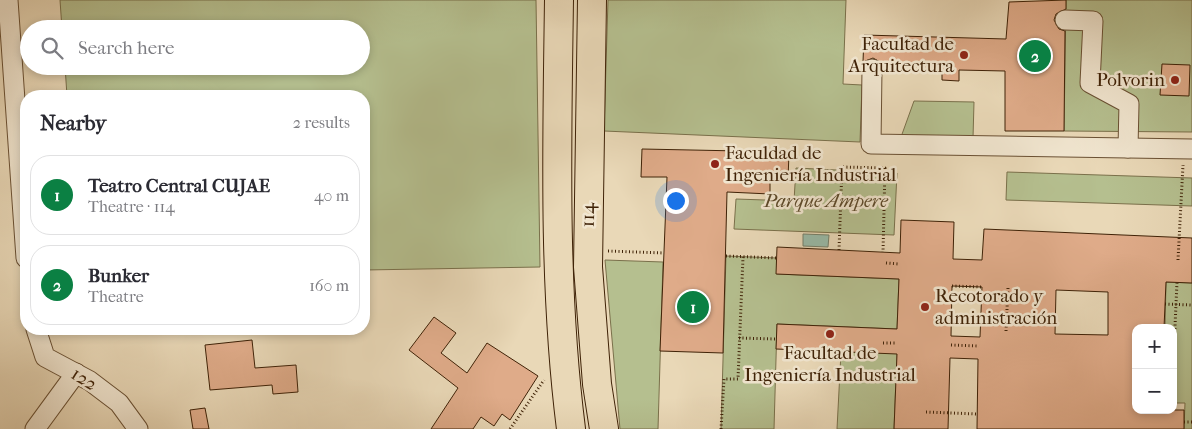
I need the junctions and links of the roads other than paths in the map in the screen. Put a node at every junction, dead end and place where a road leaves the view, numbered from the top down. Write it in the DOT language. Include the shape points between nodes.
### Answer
graph roads {
  1 [pos="8,0"];
  2 [pos="558,0"];
  3 [pos="592,0"];
  4 [pos="1065,20"];
  5 [pos="872,69"];
  6 [pos="1128,148"];
  7 [pos="1188,149"];
  8 [pos="20,172"];
  9 [pos="38,335"];
  10 [pos="76,373"];
  11 [pos="35,429"];
  12 [pos="138,429"];
  13 [pos="571,429"];
  14 [pos="604,429"];
  1 -- 8 [label="street"];
  2 -- 13 [label="highway, 114" via="558,263 563,365"];
  3 -- 14 [label="highway, 114" via="588,250 597,384"];
  4 -- 6 [label="street" via="1093,21 1090,83 1129,104"];
  5 -- 6 [label="street" via="871,144"];
  6 -- 7 [label="street"];
  9 -- 10 [label="street, 122" via="45,357"];
  10 -- 11 [label="street"];
  10 -- 12 [label="street, 122" via="119,403"];
}
